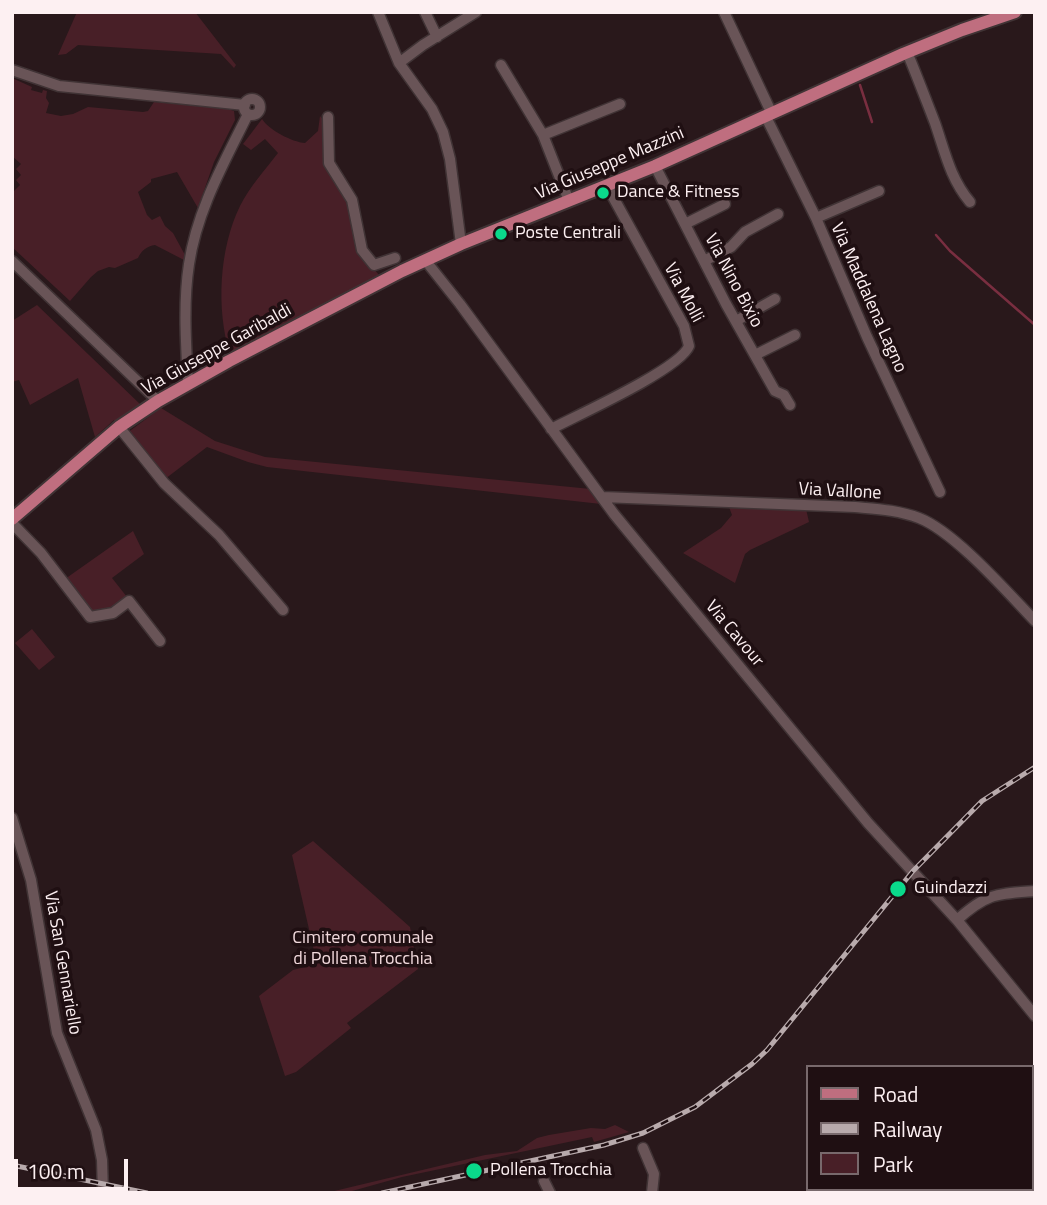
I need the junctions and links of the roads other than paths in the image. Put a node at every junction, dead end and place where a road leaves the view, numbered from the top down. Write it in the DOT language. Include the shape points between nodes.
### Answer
graph roads {
  1 [pos="378,12"];
  2 [pos="425,12"];
  3 [pos="476,12"];
  4 [pos="724,12"];
  5 [pos="1015,12"];
  6 [pos="437,37"];
  7 [pos="908,52"];
  8 [pos="399,63"];
  9 [pos="501,65"];
  10 [pos="12,70"];
  11 [pos="620,104"];
  12 [pos="769,115"];
  13 [pos="328,117"];
  14 [pos="542,135"];
  15 [pos="655,166"];
  16 [pos="607,186"];
  17 [pos="878,191"];
  18 [pos="569,201"];
  19 [pos="970,202"];
  20 [pos="724,204"];
  21 [pos="778,214"];
  22 [pos="817,218"];
  23 [pos="685,224"];
  24 [pos="461,244"];
  25 [pos="395,258"];
  26 [pos="425,260"];
  27 [pos="12,261"];
  28 [pos="704,261"];
  29 [pos="775,299"];
  30 [pos="736,321"];
  31 [pos="795,335"];
  32 [pos="755,355"];
  33 [pos="188,383"];
  34 [pos="158,401"];
  35 [pos="790,405"];
  36 [pos="118,428"];
  37 [pos="551,429"];
  38 [pos="940,492"];
  39 [pos="602,498"];
  40 [pos="12,521"];
  41 [pos="283,610"];
  42 [pos="1035,621"];
  43 [pos="160,641"];
  44 [pos="12,818"];
  45 [pos="1035,891"];
  46 [pos="957,920"];
  47 [pos="1035,1016"];
  48 [pos="643,1147"];
  49 [pos="544,1181"];
  50 [pos="103,1193"];
  51 [pos="550,1193"];
  52 [pos="652,1193"];
  1 -- 8 [label="street"];
  2 -- 6 [label="street"];
  3 -- 6 [label="street"];
  4 -- 12 [label="street, Via Maddalena Lagno"];
  5 -- 7 [label="main road, Via Giuseppe Mazzini"];
  6 -- 8 [label="street"];
  7 -- 12 [label="main road, Via Giuseppe Mazzini"];
  7 -- 19 [label="street" via="950,172"];
  8 -- 24 [label="street" via="443,132"];
  9 -- 14 [label="street"];
  10 -- 33 [label="street" via="59,86 229,101 246,109 192,245 187,284"];
  11 -- 14 [label="street"];
  12 -- 15 [label="main road, Via Giuseppe Mazzini"];
  12 -- 22 [label="street, Via Maddalena Lagno"];
  13 -- 25 [label="street" via="329,163 352,200 362,250 374,265"];
  14 -- 18 [label="street"];
  15 -- 16 [label="main road, Via Giuseppe Mazzini"];
  15 -- 23 [label="street, Via Nino Bixio"];
  16 -- 18 [label="main road, Via Giuseppe Mazzini"];
  16 -- 37 [label="street, Via Molli" via="684,326 688,346 680,358 660,371"];
  17 -- 22 [label="street"];
  18 -- 24 [label="main road, Via Giuseppe Mazzini"];
  20 -- 23 [label="street"];
  21 -- 28 [label="street"];
  22 -- 38 [label="street, Via Maddalena Lagno"];
  23 -- 28 [label="street, Via Nino Bixio"];
  24 -- 26 [label="main road, Via Giuseppe Garibaldi"];
  26 -- 33 [label="main road, Via Giuseppe Garibaldi"];
  26 -- 37 [label="street, Via Cavour"];
  27 -- 34 [label="street"];
  28 -- 30 [label="street, Via Nino Bixio"];
  29 -- 30 [label="street"];
  30 -- 32 [label="street, Via Nino Bixio"];
  31 -- 32 [label="street"];
  32 -- 35 [label="street, Via Nino Bixio" via="775,391"];
  33 -- 34 [label="main road, Via Giuseppe Garibaldi"];
  34 -- 36 [label="main road, Via Giuseppe Garibaldi"];
  36 -- 40 [label="main road, Via Giuseppe Garibaldi"];
  36 -- 41 [label="street" via="164,484 219,536"];
  37 -- 39 [label="street, Via Cavour"];
  39 -- 42 [label="street, Via Vallone" via="897,512 934,527 996,579"];
  39 -- 46 [label="street, Via Cavour" via="868,823"];
  40 -- 43 [label="street" via="90,617 113,613 129,601"];
  44 -- 50 [label="street, Via San Gennariello" via="31,880 57,1033 96,1130"];
  45 -- 46 [label="street" via="992,895"];
  46 -- 47 [label="street, Via Cavour"];
  48 -- 52 [label="street" via="654,1174"];
  49 -- 51 [label="street"];
}
